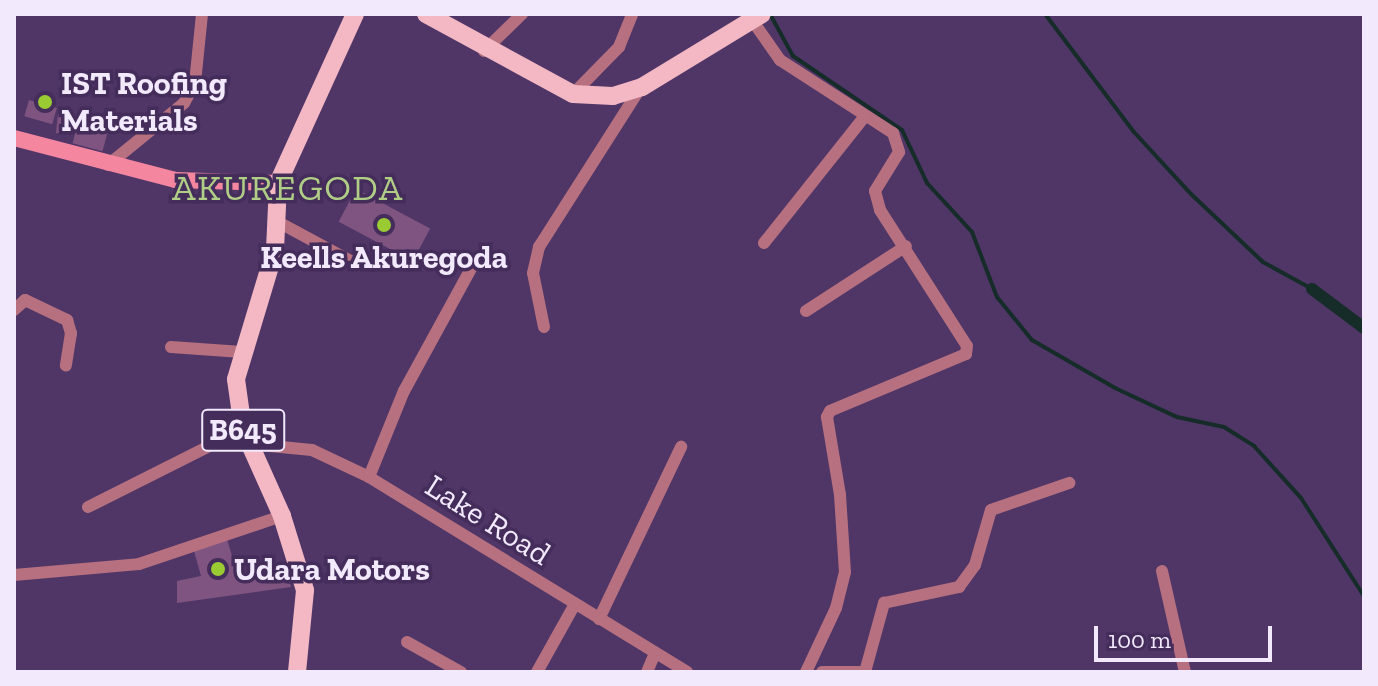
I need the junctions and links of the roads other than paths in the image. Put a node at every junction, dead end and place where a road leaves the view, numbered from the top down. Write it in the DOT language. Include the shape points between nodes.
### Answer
graph roads {
  1 [pos="202,14"];
  2 [pos="355,14"];
  3 [pos="426,14"];
  4 [pos="522,14"];
  5 [pos="632,14"];
  6 [pos="757,17"];
  7 [pos="484,51"];
  8 [pos="642,87"];
  9 [pos="573,94"];
  10 [pos="865,116"];
  11 [pos="14,138"];
  12 [pos="108,165"];
  13 [pos="278,183"];
  14 [pos="280,223"];
  15 [pos="764,243"];
  16 [pos="906,246"];
  17 [pos="358,265"];
  18 [pos="473,265"];
  19 [pos="20,298"];
  20 [pos="14,310"];
  21 [pos="806,311"];
  22 [pos="544,327"];
  23 [pos="171,347"];
  24 [pos="242,352"];
  25 [pos="66,366"];
  26 [pos="246,437"];
  27 [pos="681,447"];
  28 [pos="369,477"];
  29 [pos="1069,483"];
  30 [pos="88,507"];
  31 [pos="282,516"];
  32 [pos="1162,571"];
  33 [pos="14,575"];
  34 [pos="575,604"];
  35 [pos="599,619"];
  36 [pos="407,642"];
  37 [pos="655,653"];
  38 [pos="297,672"];
  39 [pos="461,672"];
  40 [pos="537,672"];
  41 [pos="647,672"];
  42 [pos="687,672"];
  43 [pos="806,672"];
  44 [pos="825,672"];
  45 [pos="866,672"];
  46 [pos="1185,672"];
  1 -- 12 [label="street" via="195,83 184,103"];
  2 -- 13 [label="main road, B645"];
  3 -- 7 [label="main road"];
  4 -- 7 [label="street"];
  5 -- 9 [label="street" via="619,47"];
  6 -- 8 [label="main road"];
  6 -- 10 [label="street" via="780,60"];
  7 -- 9 [label="main road"];
  8 -- 9 [label="main road" via="613,96"];
  8 -- 22 [label="street" via="539,247 533,273"];
  10 -- 15 [label="street"];
  10 -- 16 [label="street" via="893,133 899,152 875,191 880,210"];
  11 -- 12 [label="street"];
  12 -- 13 [label="street" via="175,180"];
  13 -- 14 [label="main road, B645"];
  14 -- 17 [label="street"];
  14 -- 24 [label="main road, B645"];
  16 -- 21 [label="street"];
  16 -- 43 [label="street" via="967,346 966,354 827,417 845,572 836,608"];
  18 -- 28 [label="street" via="404,391"];
  19 -- 20 [label="street"];
  19 -- 25 [label="street" via="67,320 71,333"];
  23 -- 24 [label="street"];
  24 -- 26 [label="main road, B645" via="236,407"];
  26 -- 28 [label="street, Lake Road" via="312,450"];
  26 -- 30 [label="street"];
  26 -- 31 [label="main road, B645"];
  27 -- 35 [label="street"];
  28 -- 34 [label="street, Lake Road"];
  29 -- 45 [label="street" via="991,510 975,565 959,587 884,603"];
  31 -- 33 [label="street" via="139,564"];
  31 -- 38 [label="main road, B645" via="305,590"];
  32 -- 46 [label="street"];
  34 -- 35 [label="street, Lake Road"];
  34 -- 40 [label="street"];
  35 -- 37 [label="street, Lake Road"];
  36 -- 39 [label="street"];
  37 -- 41 [label="street"];
  37 -- 42 [label="street, Lake Road"];
  44 -- 45 [label="street"];
}
